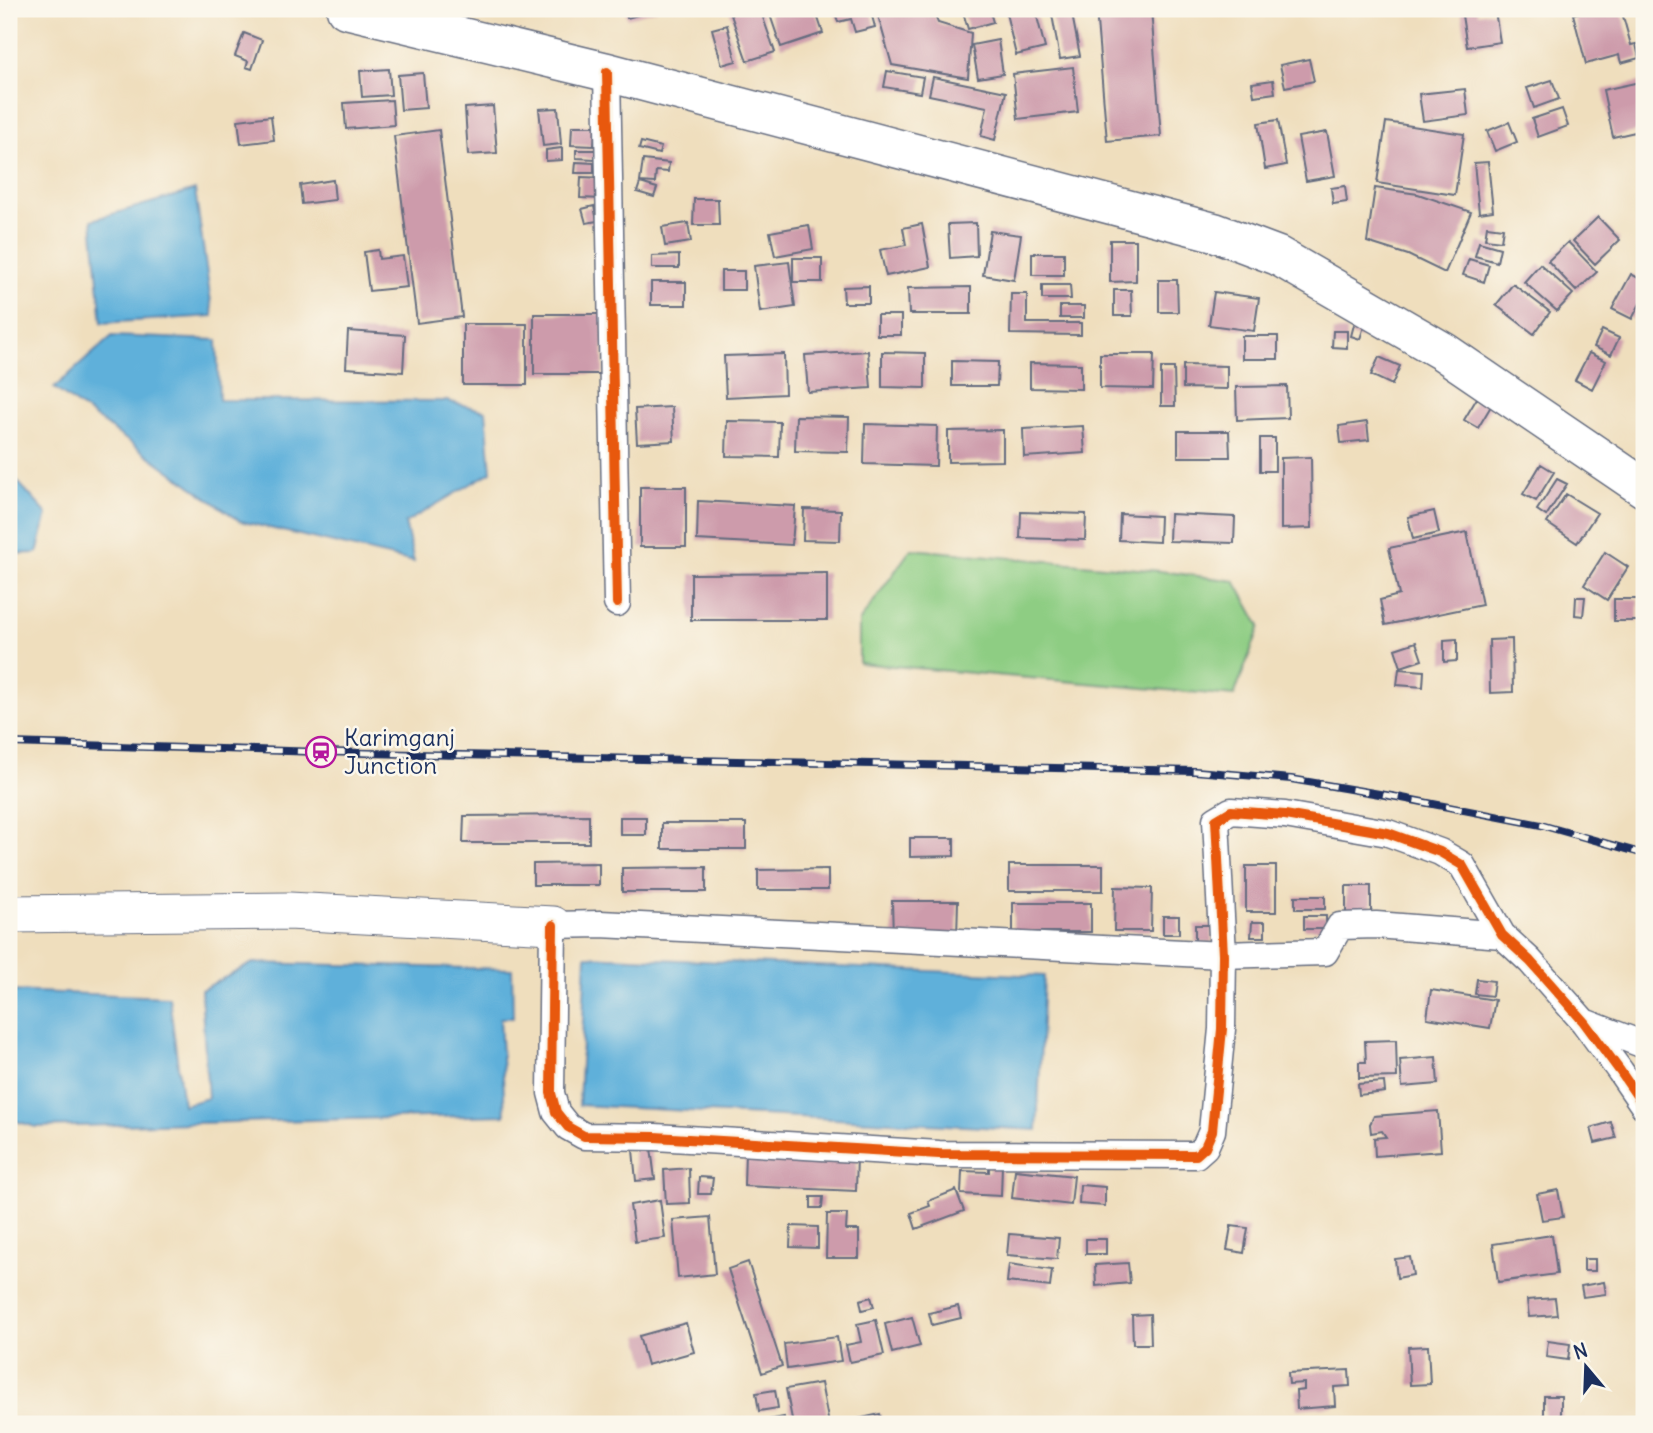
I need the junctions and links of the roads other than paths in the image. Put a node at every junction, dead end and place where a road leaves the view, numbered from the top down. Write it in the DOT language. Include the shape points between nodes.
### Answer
graph roads {
  1 [pos="346,9"];
  2 [pos="607,72"];
  3 [pos="1644,488"];
  4 [pos="617,603"];
  5 [pos="9,914"];
  6 [pos="553,925"];
  7 [pos="1502,935"];
  8 [pos="1223,955"];
  9 [pos="1584,1022"];
  10 [pos="1644,1045"];
  11 [pos="1644,1107"];
  1 -- 2 [label="highway"];
  2 -- 3 [label="highway" via="1214,232 1278,256 1444,352"];
  2 -- 4 [label="street"];
  5 -- 6 [label="street" via="289,911"];
  6 -- 8 [label="street"];
  6 -- 8 [label="street" via="551,1093 556,1112 584,1136 939,1154 1196,1155 1212,1131 1222,1029"];
  7 -- 8 [label="street" via="1340,926 1325,952"];
  7 -- 8 [label="street" via="1462,865 1440,852 1388,832 1231,811 1216,820"];
  7 -- 9 [label="street"];
  9 -- 10 [label="street"];
  9 -- 11 [label="street"];
}
